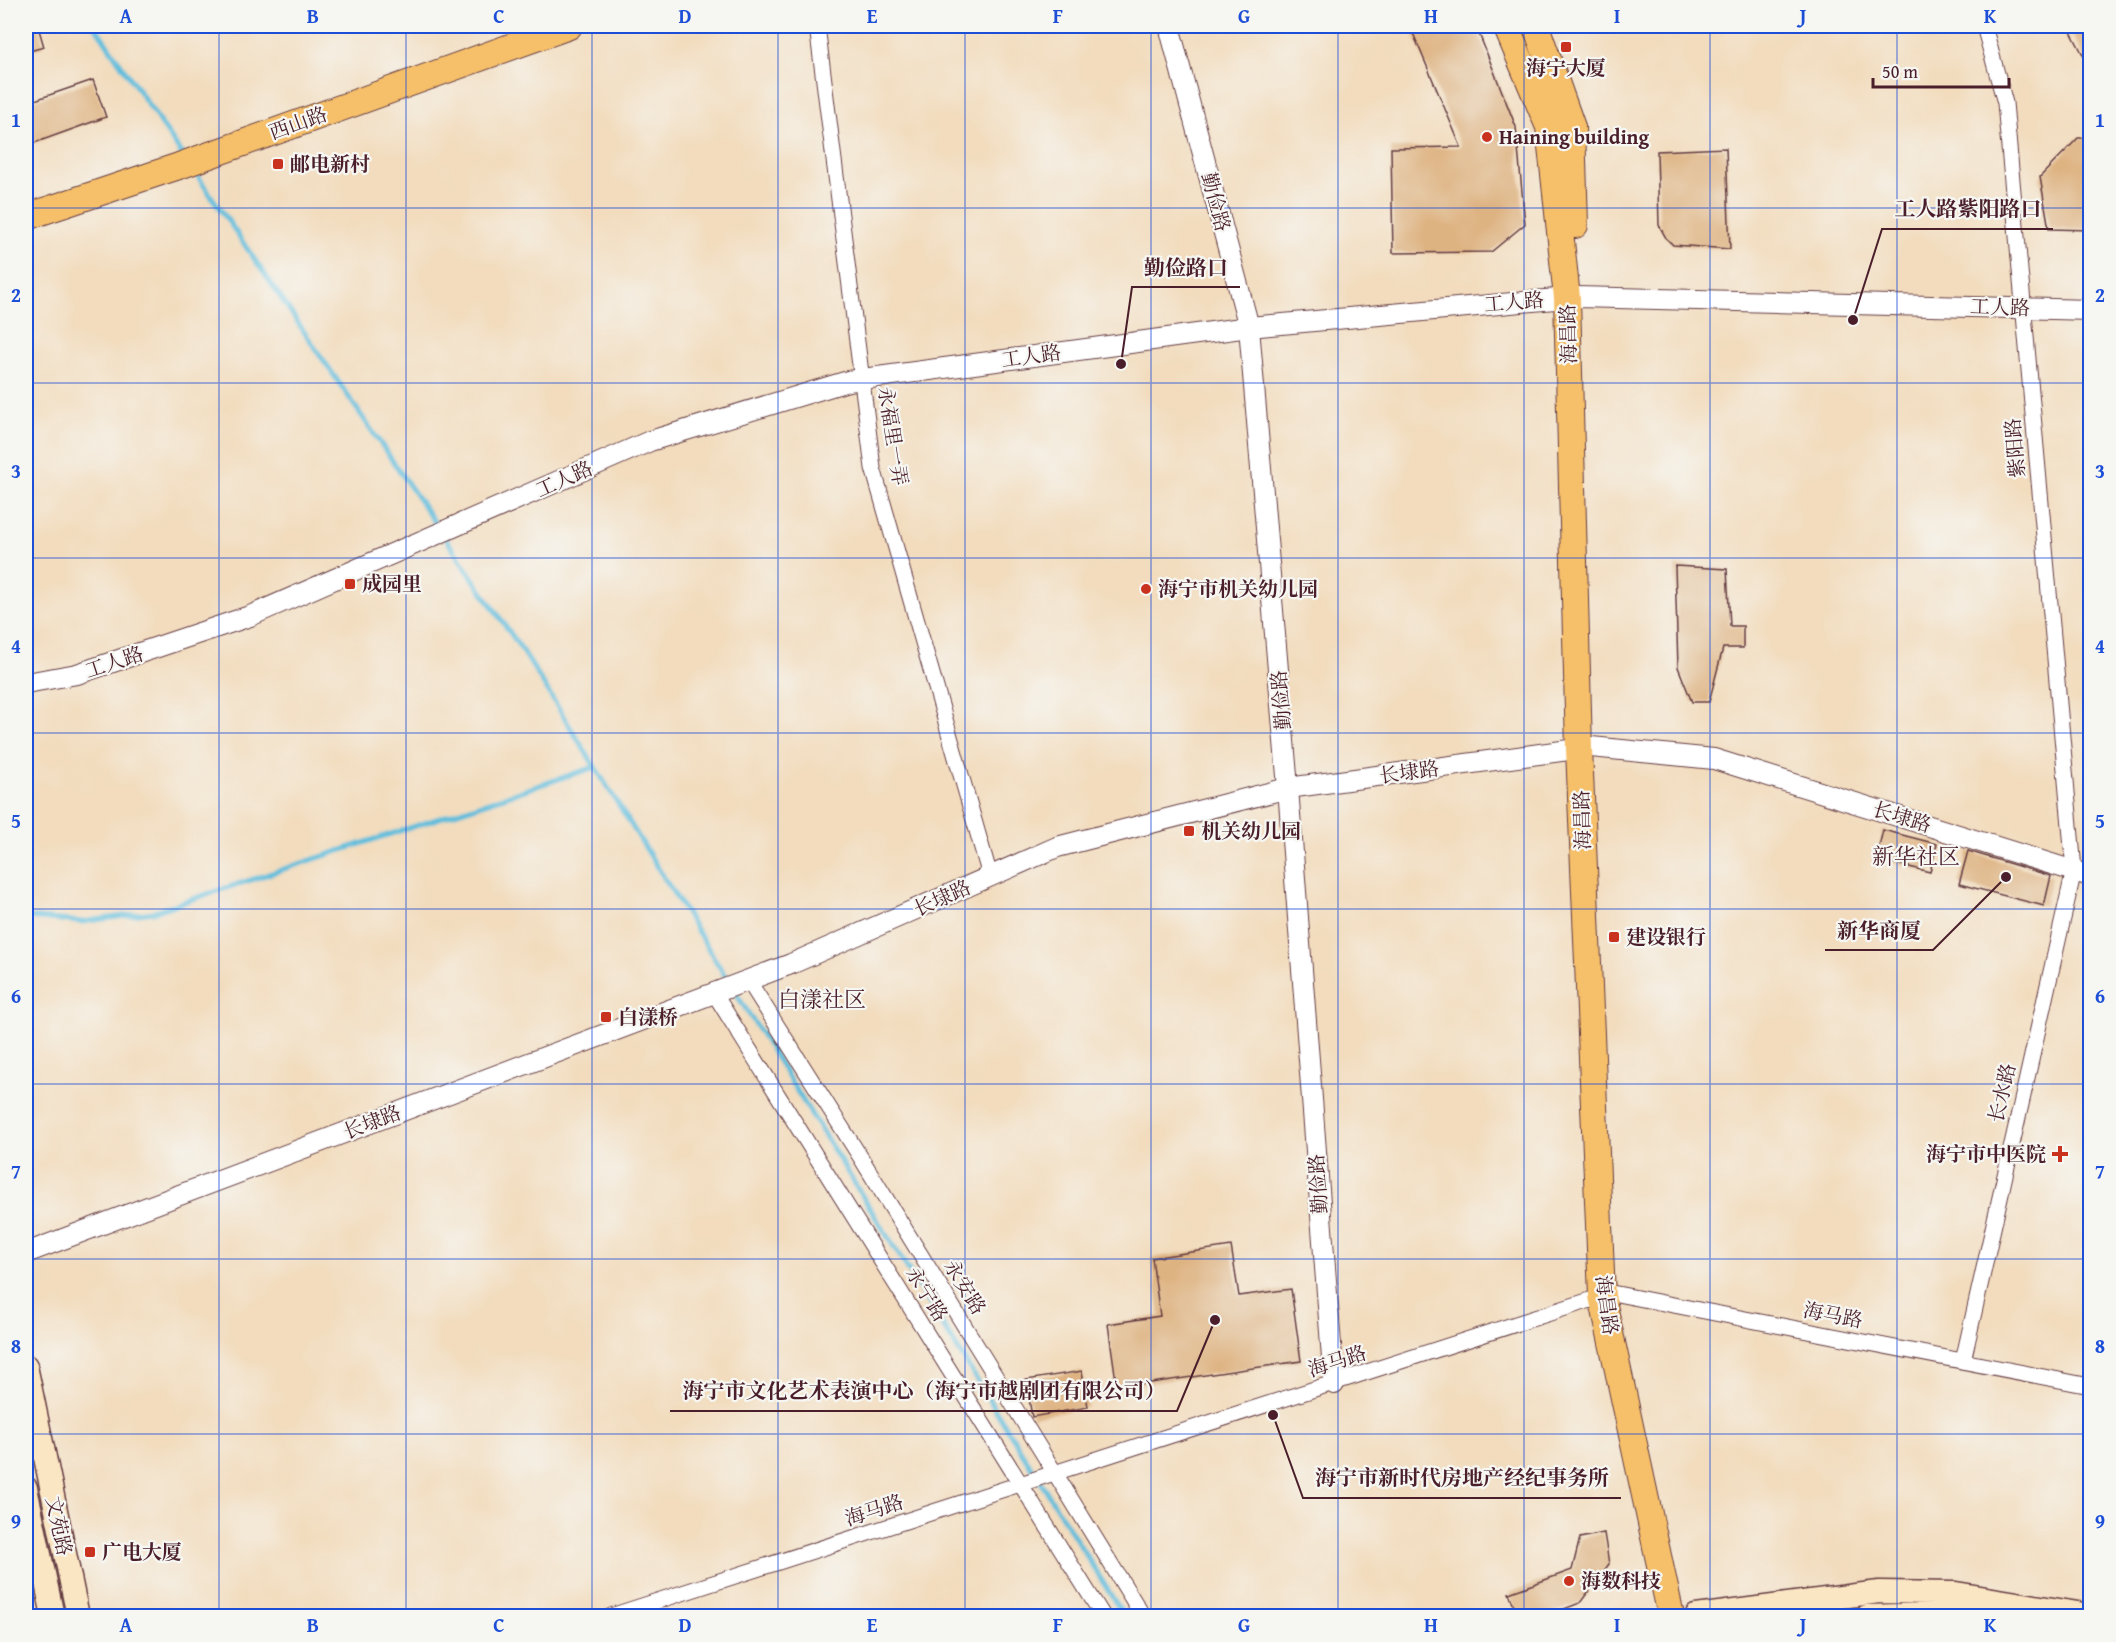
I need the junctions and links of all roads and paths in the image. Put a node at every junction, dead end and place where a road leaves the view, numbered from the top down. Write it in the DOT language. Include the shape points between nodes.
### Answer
graph roads {
  1 [pos="569,26"];
  2 [pos="817,26"];
  3 [pos="1169,26"];
  4 [pos="1506,26"];
  5 [pos="1536,26"];
  6 [pos="1984,26"];
  7 [pos="26,217"];
  8 [pos="1572,297"];
  9 [pos="2023,308"];
  10 [pos="2091,310"];
  11 [pos="1249,327"];
  12 [pos="862,379"];
  13 [pos="26,683"];
  14 [pos="1585,748"];
  15 [pos="1288,788"];
  16 [pos="2082,873"];
  17 [pos="990,876"];
  18 [pos="746,981"];
  19 [pos="716,993"];
  20 [pos="26,1253"];
  21 [pos="1607,1295"];
  22 [pos="1963,1361"];
  23 [pos="26,1366"];
  24 [pos="1334,1384"];
  25 [pos="2091,1386"];
  26 [pos="1052,1475"];
  27 [pos="1026,1483"];
  28 [pos="26,1488"];
  29 [pos="2091,1615"];
  30 [pos="52,1617"];
  31 [pos="78,1617"];
  32 [pos="611,1617"];
  33 [pos="1103,1617"];
  34 [pos="1143,1617"];
  35 [pos="1671,1617"];
  36 [pos="1688,1617"];
  37 [pos="1696,1617"];
  38 [pos="1867,1617"];
  39 [pos="1990,1617"];
  1 -- 7 [label="main road, 西山路"];
  2 -- 12 [label="street, 永福里一弄"];
  3 -- 11 [label="street, 勤俭路"];
  4 -- 8 [label="main road, 海昌路" via="1549,127"];
  5 -- 8 [label="main road, 海昌路" via="1572,127"];
  6 -- 9 [label="street, 紫阳路" via="2005,103"];
  8 -- 9 [label="street, 工人路"];
  8 -- 11 [label="street, 工人路"];
  8 -- 14 [label="main road, 海昌路"];
  9 -- 10 [label="street, 工人路"];
  9 -- 16 [label="street, 紫阳路"];
  11 -- 12 [label="street, 工人路"];
  11 -- 15 [label="street, 勤俭路"];
  12 -- 13 [label="street, 工人路" via="650,441 250,616 77,674"];
  12 -- 17 [label="street, 永福里一弄" via="873,468"];
  14 -- 15 [label="street, 长埭路"];
  14 -- 16 [label="street, 长埭路" via="1714,759"];
  14 -- 21 [label="main road, 海昌路"];
  15 -- 17 [label="street, 长埭路" via="1057,847"];
  15 -- 24 [label="street, 勤俭路"];
  16 -- 22 [label="street, 长水路"];
  17 -- 18 [label="street, 长埭路"];
  18 -- 19 [label="street"];
  18 -- 26 [label="street, 永安路" via="861,1158"];
  19 -- 20 [label="street, 长埭路"];
  19 -- 27 [label="street, 永宁路"];
  21 -- 22 [label="street, 海马路"];
  21 -- 24 [label="street, 海马路"];
  21 -- 35 [label="main road, 海昌路"];
  21 -- 36 [label="main road, 海昌路"];
  22 -- 25 [label="street, 海马路"];
  23 -- 31 [label="main road, 文苑路"];
  24 -- 26 [label="street, 海马路"];
  26 -- 27 [label="street, 海马路"];
  26 -- 34 [label="street, 永安路"];
  27 -- 32 [label="street, 海马路"];
  27 -- 33 [label="street, 永宁路"];
  28 -- 30 [label="main road, 文苑路"];
  29 -- 37 [label="main road" via="1956,1593 1879,1592"];
  38 -- 39 [label="main road" via="1969,1613"];
}
